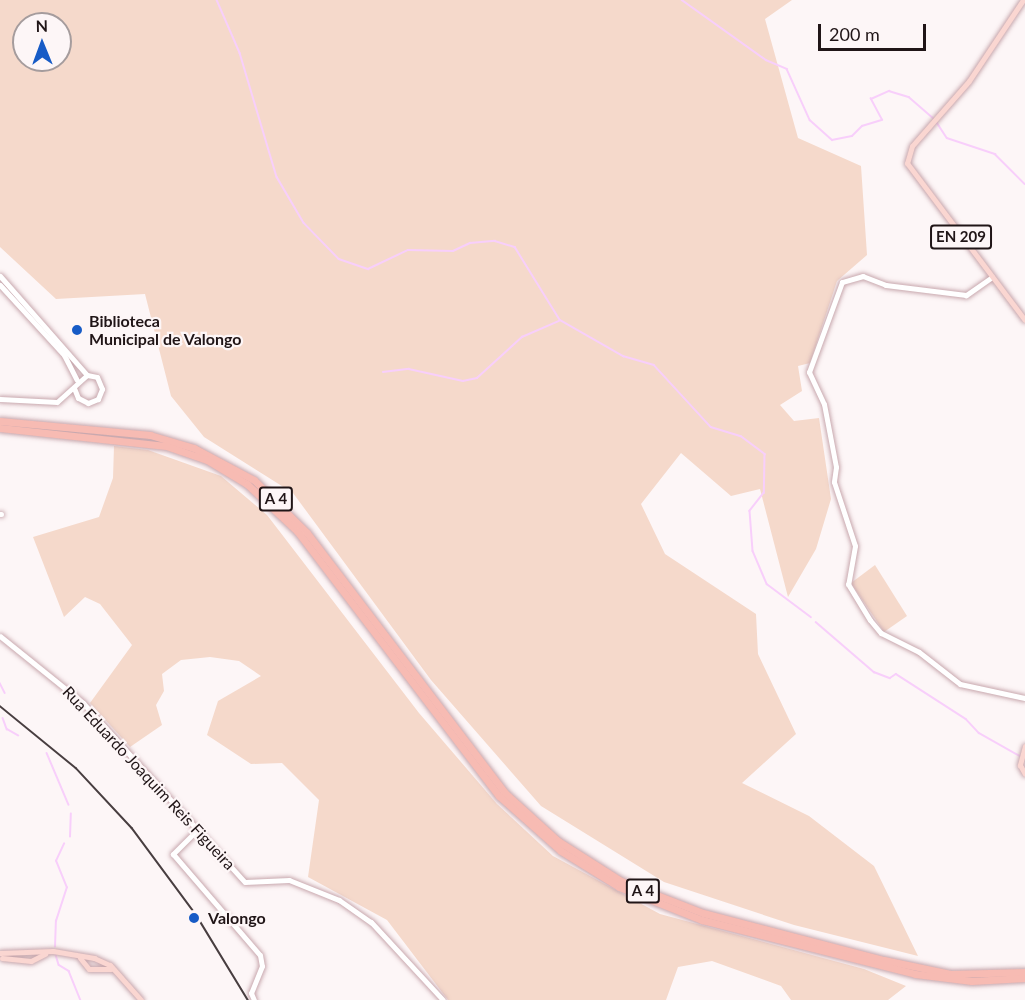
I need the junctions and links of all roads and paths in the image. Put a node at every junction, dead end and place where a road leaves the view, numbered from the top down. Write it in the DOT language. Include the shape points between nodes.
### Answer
graph roads {
  1 [pos="1023,0"];
  2 [pos="0,276"];
  3 [pos="992,277"];
  4 [pos="0,285"];
  5 [pos="1025,320"];
  6 [pos="87,375"];
  7 [pos="77,380"];
  8 [pos="74,388"];
  9 [pos="80,400"];
  10 [pos="0,401"];
  11 [pos="0,422"];
  12 [pos="0,428"];
  13 [pos="0,636"];
  14 [pos="1025,698"];
  15 [pos="1025,746"];
  16 [pos="1025,774"];
  17 [pos="196,831"];
  18 [pos="49,952"];
  19 [pos="26,955"];
  20 [pos="2,956"];
  21 [pos="79,957"];
  22 [pos="38,958"];
  23 [pos="93,958"];
  24 [pos="86,964"];
  25 [pos="97,968"];
  26 [pos="115,971"];
  27 [pos="1025,972"];
  28 [pos="1025,978"];
  29 [pos="141,1000"];
  30 [pos="254,1000"];
  31 [pos="443,1000"];
  1 -- 3 [label="main road, EN 209" via="969,81 912,146 907,163"];
  2 -- 6 [label="street"];
  3 -- 5 [label="main road, EN 209"];
  3 -- 14 [label="street" via="966,295 886,285 863,276 838,287 810,368 826,411 827,440 836,467 834,482 855,546 848,584 881,633 919,652 960,684"];
  4 -- 7 [label="street" via="64,355"];
  6 -- 7 [label="street"];
  6 -- 9 [label="street" via="99,379 102,392 93,402"];
  7 -- 8 [label="street"];
  8 -- 9 [label="street"];
  8 -- 10 [label="street" via="57,402"];
  9 -- 10 [label="street" via="50,405"];
  11 -- 27 [label="highway, A 4" via="150,435 203,451 254,480 307,533 504,792 558,841 621,880 703,913 913,967 969,975"];
  12 -- 28 [label="highway, A 4" via="166,446 207,460 248,484 297,531 499,796 561,851 619,887 702,920 915,974 972,981"];
  13 -- 17 [label="street, Rua Eduardo Joaquim Reis Figueira" via="83,703"];
  15 -- 16 [label="main road" via="1021,756"];
  17 -- 30 [label="street" via="173,854 263,961 252,988"];
  17 -- 31 [label="street, Rua Eduardo Joaquim Reis Figueira" via="248,884 289,880 339,900 371,922"];
  18 -- 19 [label="main road"];
  18 -- 21 [label="main road"];
  18 -- 22 [label="main road"];
  19 -- 20 [label="main road"];
  19 -- 22 [label="main road"];
  20 -- 22 [label="main road"];
  21 -- 23 [label="main road"];
  21 -- 24 [label="main road"];
  23 -- 24 [label="main road"];
  23 -- 25 [label="main road"];
  23 -- 26 [label="main road"];
  24 -- 25 [label="main road" via="91,970"];
  25 -- 26 [label="main road"];
  26 -- 29 [label="main road"];
}
